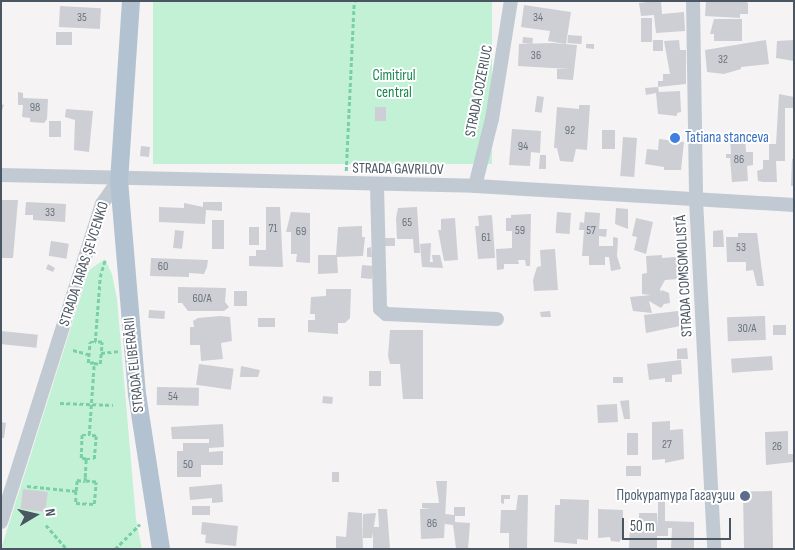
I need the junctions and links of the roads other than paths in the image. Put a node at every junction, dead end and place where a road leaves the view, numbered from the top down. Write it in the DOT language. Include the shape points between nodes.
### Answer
graph roads {
  1 [pos="131,1"];
  2 [pos="511,1"];
  3 [pos="693,1"];
  4 [pos="1,176"];
  5 [pos="119,180"];
  6 [pos="377,185"];
  7 [pos="474,186"];
  8 [pos="696,200"];
  9 [pos="794,205"];
  10 [pos="497,319"];
  11 [pos="1,522"];
  12 [pos="161,549"];
  13 [pos="714,549"];
  1 -- 5 [label="main road"];
  2 -- 7 [label="street, STRADA COZERIUC" via="492,119"];
  3 -- 8 [label="street, STRADA COMSOMOLISTĂ"];
  4 -- 5 [label="street, STRADA GAVRILOV"];
  5 -- 6 [label="street, STRADA GAVRILOV"];
  5 -- 11 [label="street, STRADA TARAS ȘEVCENKO" via="102,204"];
  5 -- 12 [label="main road, STRADA ELIBERĂRII" via="137,394"];
  6 -- 7 [label="street, STRADA GAVRILOV"];
  6 -- 10 [label="street" via="380,309 386,314"];
  7 -- 8 [label="street, STRADA GAVRILOV"];
  8 -- 9 [label="street, STRADA GAVRILOV"];
  8 -- 13 [label="street, STRADA COMSOMOLISTĂ"];
}
